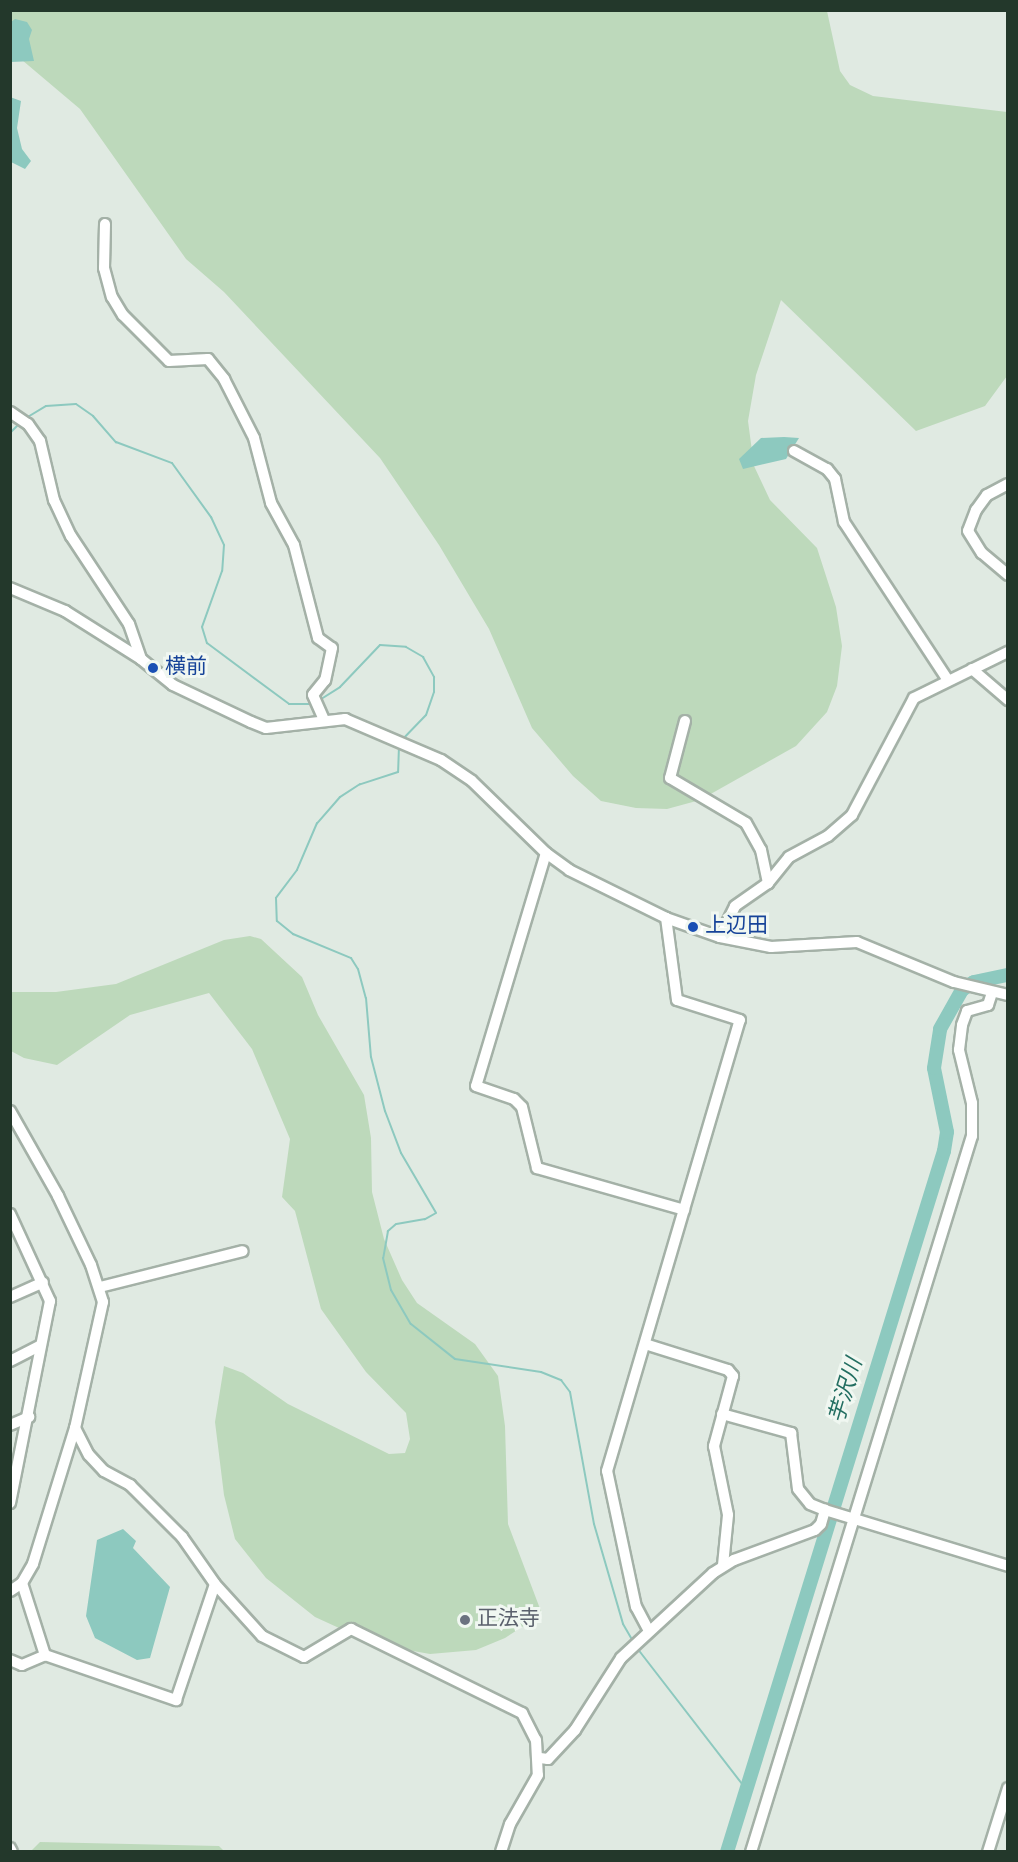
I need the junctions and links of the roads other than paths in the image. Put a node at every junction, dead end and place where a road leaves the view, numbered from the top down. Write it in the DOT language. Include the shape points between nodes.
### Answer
graph roads {
  1 [pos="105,224"];
  2 [pos="10,412"];
  3 [pos="794,452"];
  4 [pos="1008,484"];
  5 [pos="1008,575"];
  6 [pos="10,588"];
  7 [pos="1008,652"];
  8 [pos="141,659"];
  9 [pos="972,669"];
  10 [pos="947,679"];
  11 [pos="1008,700"];
  12 [pos="322,715"];
  13 [pos="685,721"];
  14 [pos="546,853"];
  15 [pos="768,883"];
  16 [pos="666,918"];
  17 [pos="720,937"];
  18 [pos="992,993"];
  19 [pos="1008,995"];
  20 [pos="10,1111"];
  21 [pos="684,1210"];
  22 [pos="10,1214"];
  23 [pos="243,1251"];
  24 [pos="44,1282"];
  25 [pos="100,1287"];
  26 [pos="10,1297"];
  27 [pos="645,1344"];
  28 [pos="40,1346"];
  29 [pos="10,1361"];
  30 [pos="722,1414"];
  31 [pos="29,1417"];
  32 [pos="10,1425"];
  33 [pos="75,1428"];
  34 [pos="10,1503"];
  35 [pos="826,1510"];
  36 [pos="854,1519"];
  37 [pos="723,1565"];
  38 [pos="1008,1566"];
  39 [pos="22,1583"];
  40 [pos="215,1584"];
  41 [pos="10,1591"];
  42 [pos="648,1631"];
  43 [pos="45,1655"];
  44 [pos="10,1660"];
  45 [pos="540,1758"];
  46 [pos="1008,1788"];
  47 [pos="501,1851"];
  48 [pos="751,1851"];
  49 [pos="988,1851"];
  1 -- 12 [label="street" via="104,268 112,297 123,315 169,361 208,358 224,379 254,438 271,503 294,545 318,638 332,648 331,666 314,697"];
  2 -- 8 [label="street" via="24,420 44,451 54,500 71,536 129,624"];
  3 -- 10 [label="street" via="835,479 844,522"];
  4 -- 5 [label="street" via="987,495 968,531 982,553"];
  6 -- 8 [label="street" via="65,611"];
  7 -- 9 [label="street"];
  8 -- 12 [label="street" via="174,685 267,728"];
  9 -- 10 [label="street"];
  9 -- 11 [label="street"];
  10 -- 15 [label="street" via="910,702 852,815 828,836 789,857"];
  12 -- 14 [label="street" via="345,719 396,739 456,768"];
  13 -- 15 [label="street" via="670,778 746,823 761,850"];
  14 -- 16 [label="street" via="576,874"];
  14 -- 21 [label="street" via="476,1086 514,1099 522,1107 537,1168"];
  15 -- 17 [label="street" via="728,913"];
  16 -- 17 [label="street"];
  16 -- 21 [label="street" via="677,1000 740,1020"];
  17 -- 18 [label="street" via="771,947 857,942 957,983"];
  18 -- 19 [label="street"];
  18 -- 36 [label="street" via="988,1005 967,1011 962,1025 960,1060 972,1103 972,1136"];
  20 -- 25 [label="street" via="58,1196"];
  21 -- 27 [label="street"];
  22 -- 24 [label="street"];
  23 -- 25 [label="street"];
  24 -- 26 [label="street"];
  24 -- 28 [label="street" via="50,1301"];
  25 -- 33 [label="street" via="103,1302"];
  27 -- 30 [label="street" via="731,1372"];
  27 -- 42 [label="street" via="607,1472 636,1607"];
  28 -- 29 [label="street"];
  28 -- 31 [label="street"];
  30 -- 35 [label="street" via="791,1433 798,1489 810,1504"];
  30 -- 37 [label="street" via="714,1446 728,1515"];
  31 -- 32 [label="street"];
  31 -- 34 [label="street"];
  33 -- 39 [label="street" via="33,1564"];
  33 -- 40 [label="street" via="96,1463 130,1485 182,1537"];
  35 -- 36 [label="street"];
  35 -- 37 [label="street" via="815,1530"];
  36 -- 38 [label="street"];
  36 -- 48 [label="street"];
  37 -- 42 [label="street"];
  39 -- 41 [label="street"];
  39 -- 43 [label="street"];
  40 -- 43 [label="street" via="176,1700"];
  40 -- 45 [label="street" via="262,1636 292,1653 304,1656 351,1629 509,1705 522,1713 532,1728"];
  42 -- 45 [label="street" via="621,1658 575,1730 548,1758"];
  43 -- 44 [label="street" via="22,1665"];
  45 -- 47 [label="street" via="538,1775 510,1824"];
  46 -- 49 [label="street"];
}
